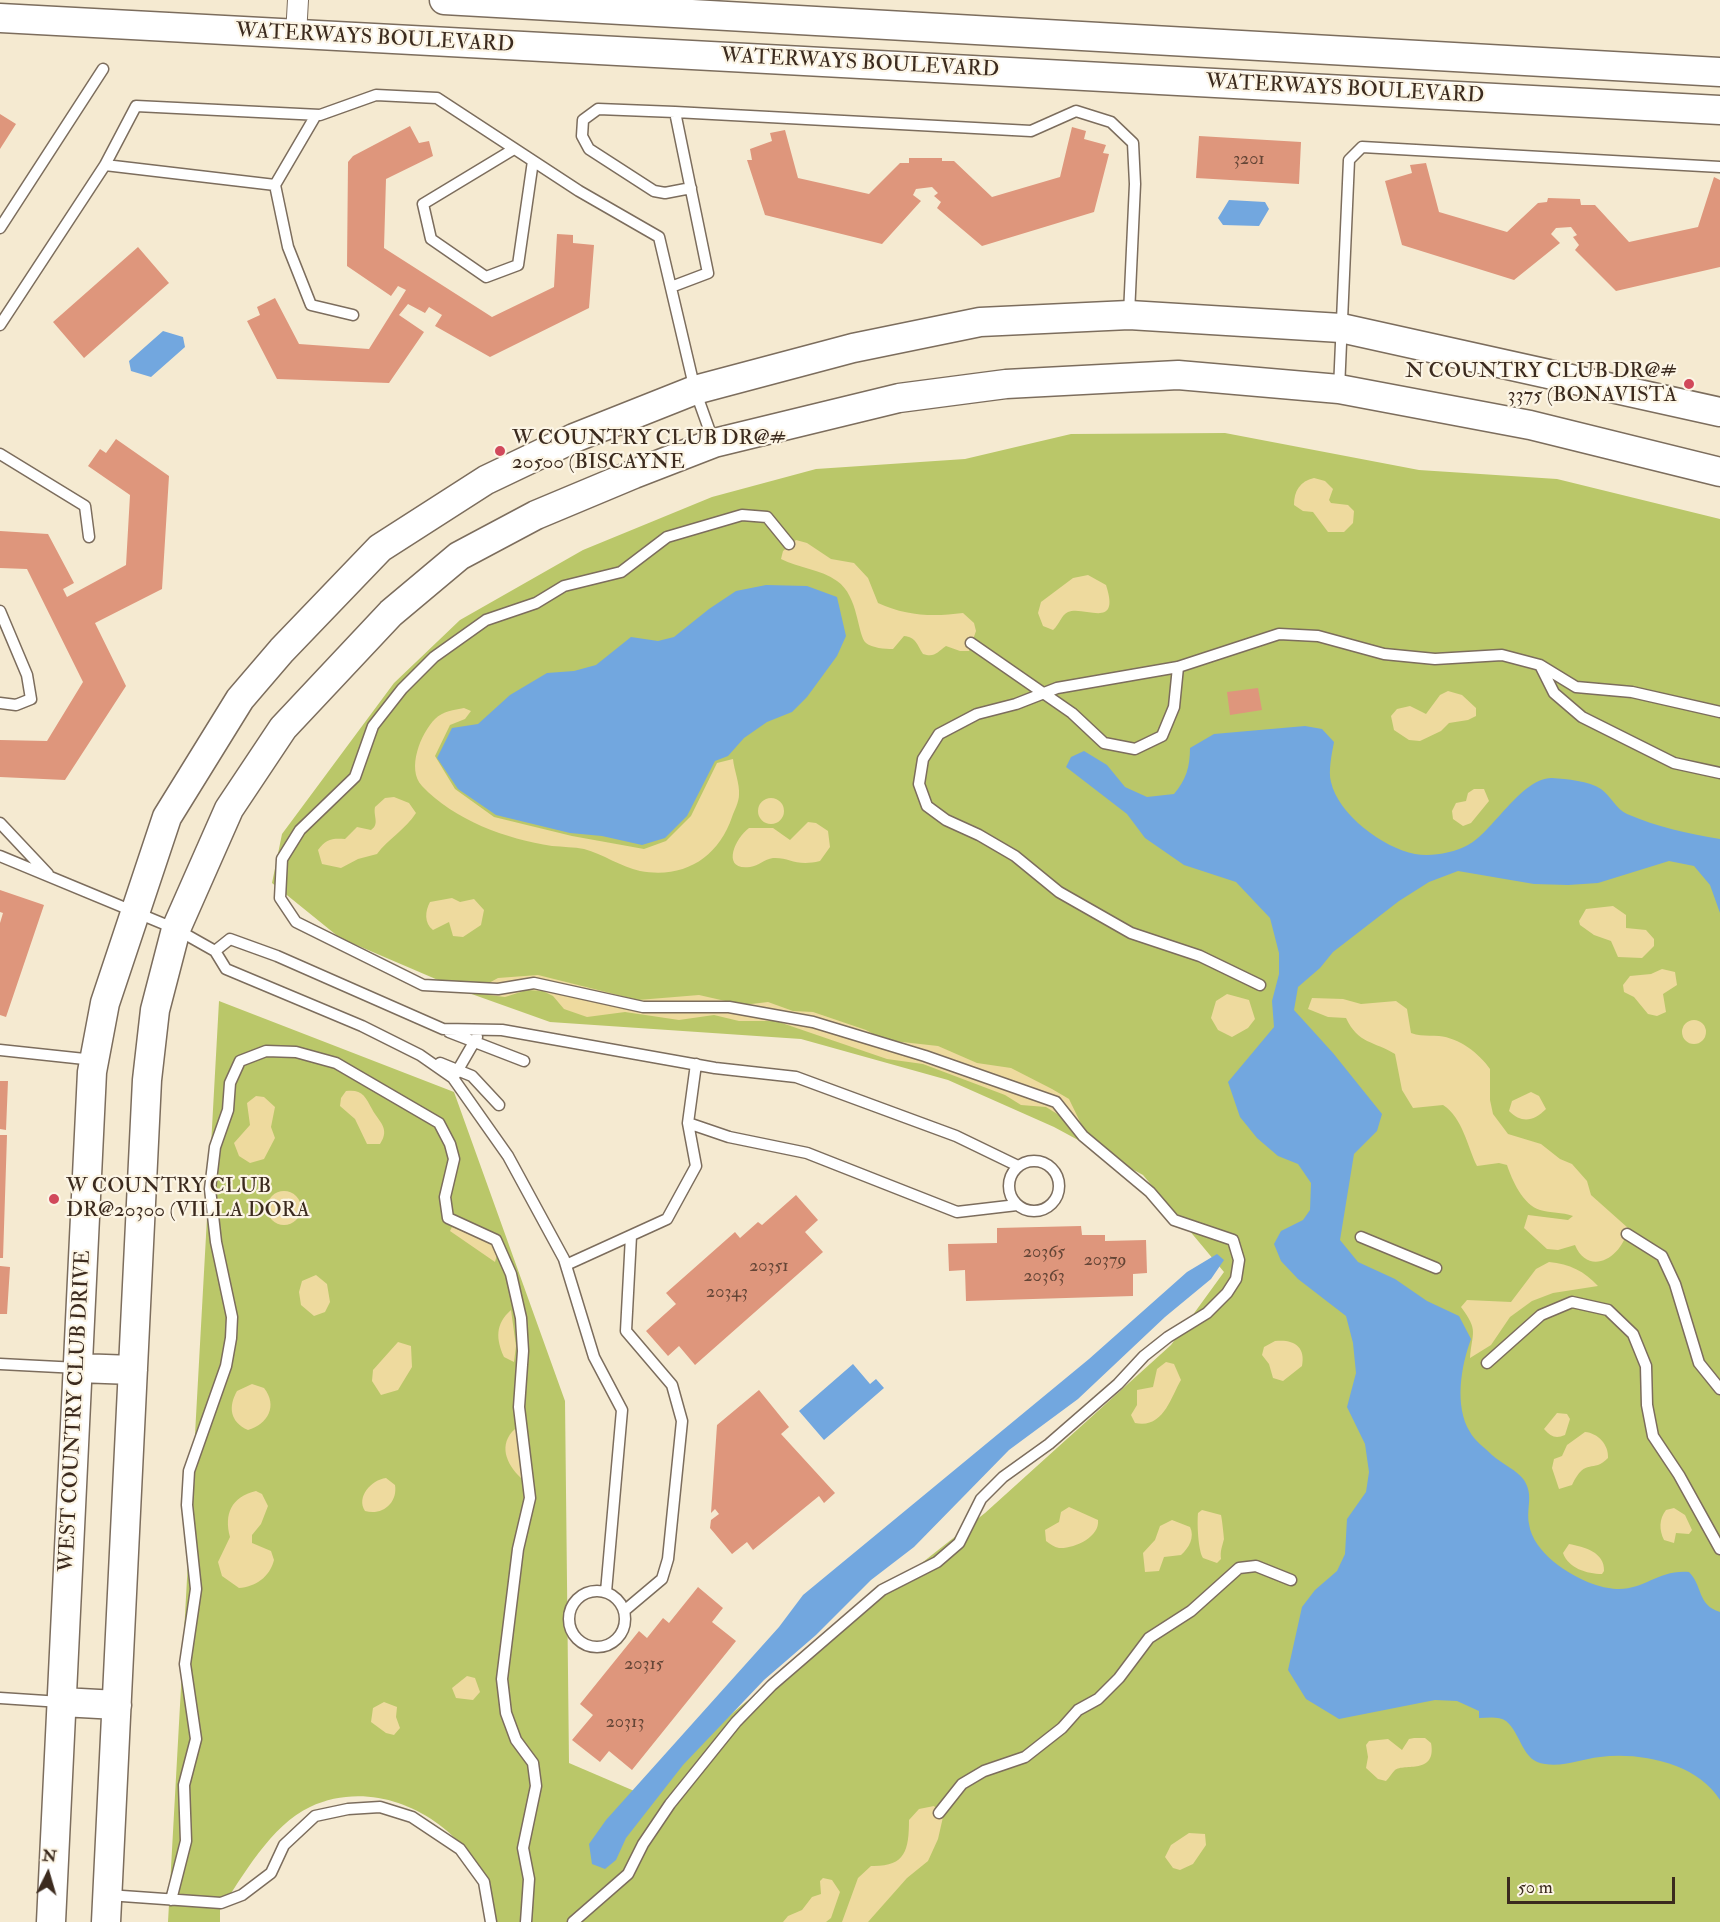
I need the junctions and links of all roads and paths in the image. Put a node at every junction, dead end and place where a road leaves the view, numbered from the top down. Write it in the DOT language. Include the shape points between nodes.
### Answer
graph roads {
  1 [pos="298,0"];
  2 [pos="444,0"];
  3 [pos="0,18"];
  4 [pos="296,35"];
  5 [pos="103,69"];
  6 [pos="1720,72"];
  7 [pos="1720,110"];
  8 [pos="675,112"];
  9 [pos="316,115"];
  10 [pos="514,149"];
  11 [pos="533,161"];
  12 [pos="105,165"];
  13 [pos="1720,167"];
  14 [pos="274,185"];
  15 [pos="691,188"];
  16 [pos="0,228"];
  17 [pos="671,287"];
  18 [pos="353,315"];
  19 [pos="1129,315"];
  20 [pos="0,324"];
  21 [pos="1341,328"];
  22 [pos="1340,389"];
  23 [pos="695,390"];
  24 [pos="1720,412"];
  25 [pos="714,443"];
  26 [pos="0,454"];
  27 [pos="1720,472"];
  28 [pos="89,537"];
  29 [pos="789,544"];
  30 [pos="0,611"];
  31 [pos="971,643"];
  32 [pos="1540,665"];
  33 [pos="1178,667"];
  34 [pos="1043,693"];
  35 [pos="0,704"];
  36 [pos="1720,712"];
  37 [pos="1720,773"];
  38 [pos="0,824"];
  39 [pos="0,856"];
  40 [pos="51,876"];
  41 [pos="135,912"];
  42 [pos="176,929"];
  43 [pos="215,951"];
  44 [pos="1260,985"];
  45 [pos="443,1029"];
  46 [pos="481,1029"];
  47 [pos="474,1041"];
  48 [pos="0,1050"];
  49 [pos="94,1060"];
  50 [pos="524,1061"];
  51 [pos="696,1064"];
  52 [pos="455,1074"];
  53 [pos="499,1105"];
  54 [pos="688,1123"];
  55 [pos="1018,1166"];
  56 [pos="1017,1205"];
  57 [pos="1627,1234"];
  58 [pos="631,1236"];
  59 [pos="1361,1237"];
  60 [pos="566,1265"];
  61 [pos="1436,1268"];
  62 [pos="1487,1363"];
  63 [pos="0,1364"];
  64 [pos="78,1368"];
  65 [pos="133,1370"];
  66 [pos="1720,1389"];
  67 [pos="1720,1549"];
  68 [pos="1291,1580"];
  69 [pos="606,1592"];
  70 [pos="624,1611"];
  71 [pos="0,1698"];
  72 [pos="62,1702"];
  73 [pos="117,1705"];
  74 [pos="939,1812"];
  75 [pos="171,1900"];
  76 [pos="107,1909"];
  77 [pos="51,1922"];
  78 [pos="491,1922"];
  79 [pos="526,1922"];
  80 [pos="573,1922"];
  1 -- 4 [label="street"];
  2 -- 6 [label="street, WATERWAYS BOULEVARD"];
  3 -- 4 [label="street, WATERWAYS BOULEVARD"];
  4 -- 7 [label="street, WATERWAYS BOULEVARD"];
  5 -- 16 [label="lane"];
  8 -- 15 [label="lane"];
  8 -- 15 [label="lane" via="598,109 583,120 582,136 589,149 654,191"];
  8 -- 19 [label="lane" via="1031,131 1076,111 1111,122 1133,143"];
  9 -- 10 [label="lane" via="376,95 436,98"];
  9 -- 12 [label="lane" via="136,106"];
  9 -- 14 [label="lane"];
  10 -- 11 [label="lane"];
  10 -- 11 [label="lane" via="423,204 431,239 486,277 518,265"];
  11 -- 17 [label="lane" via="659,237"];
  12 -- 14 [label="lane"];
  12 -- 20 [label="lane"];
  13 -- 21 [label="lane" via="1362,147 1349,160"];
  14 -- 18 [label="lane" via="288,247 311,305"];
  15 -- 17 [label="lane" via="708,273"];
  17 -- 23 [label="lane"];
  19 -- 21 [label="street, WEST COUNTRY CLUB DRIVE"];
  19 -- 23 [label="street, WEST COUNTRY CLUB DRIVE" via="980,322 853,348"];
  21 -- 22 [label="lane"];
  21 -- 24 [label="street, WEST COUNTRY CLUB DRIVE"];
  22 -- 25 [label="street" via="1178,375 1006,384 899,398"];
  22 -- 27 [label="street" via="1530,426"];
  23 -- 25 [label="lane"];
  23 -- 41 [label="street, WEST COUNTRY CLUB DRIVE" via="574,438 486,480 380,548 240,699 167,817"];
  25 -- 42 [label="street" via="536,515 459,556 391,613 283,728 229,809"];
  26 -- 28 [label="lane" via="85,506"];
  29 -- 80 [label="lane" via="767,518 741,514 667,537 621,572 564,586 536,603 486,620 434,657 373,726 355,777 300,830 282,859 280,898 296,922 423,985 487,989 534,983 643,1007 729,1006 813,1022 1056,1102 1083,1136 1150,1192 1174,1220 1233,1240 1239,1260 1236,1278 1227,1293 1207,1313 1168,1337 981,1499 959,1543 937,1562 882,1590 772,1685 736,1722 670,1804 628,1874"];
  30 -- 35 [label="lane" via="27,675 31,699 16,705"];
  31 -- 34 [label="lane"];
  32 -- 33 [label="lane" via="1502,655 1435,659 1383,654 1318,636 1279,634"];
  32 -- 36 [label="lane" via="1576,687 1632,692"];
  32 -- 37 [label="lane" via="1554,693 1582,717 1674,763"];
  33 -- 34 [label="lane"];
  33 -- 34 [label="lane" via="1173,707 1162,735 1135,749 1104,743"];
  34 -- 44 [label="lane" via="977,714 939,734 923,759 920,776 927,806 1015,856 1082,906 1131,933 1200,956"];
  38 -- 40 [label="lane"];
  39 -- 40 [label="lane"];
  40 -- 41 [label="lane"];
  41 -- 42 [label="lane"];
  41 -- 49 [label="street, WEST COUNTRY CLUB DRIVE" via="105,1003"];
  42 -- 43 [label="lane"];
  42 -- 65 [label="street" via="155,1010 147,1080"];
  43 -- 45 [label="lane" via="230,939"];
  43 -- 52 [label="lane" via="226,969 362,1026"];
  45 -- 46 [label="lane"];
  45 -- 47 [label="lane"];
  46 -- 47 [label="lane"];
  46 -- 51 [label="lane"];
  47 -- 50 [label="lane"];
  47 -- 52 [label="lane"];
  48 -- 49 [label="lane"];
  49 -- 64 [label="street, WEST COUNTRY CLUB DRIVE"];
  51 -- 54 [label="lane"];
  51 -- 55 [label="lane" via="796,1077 956,1136"];
  52 -- 53 [label="lane" via="471,1076"];
  52 -- 60 [label="lane" via="508,1156"];
  54 -- 56 [label="lane" via="729,1137 807,1153 957,1212"];
  54 -- 58 [label="lane" via="696,1166 667,1219"];
  55 -- 56 [label="lane" via="1008,1189"];
  55 -- 56 [label="lane" via="1035,1160 1042,1162 1056,1172 1059,1188 1058,1196 1047,1208 1031,1211"];
  57 -- 66 [label="lane" via="1662,1256 1699,1364"];
  58 -- 60 [label="lane"];
  58 -- 70 [label="lane" via="626,1331 672,1384 682,1421 668,1559 662,1579"];
  59 -- 61 [label="lane"];
  60 -- 69 [label="lane" via="594,1357 622,1410"];
  62 -- 67 [label="lane" via="1542,1315 1572,1302 1608,1310 1633,1334 1646,1366 1653,1436"];
  63 -- 64 [label="lane"];
  64 -- 65 [label="street"];
  64 -- 72 [label="street, WEST COUNTRY CLUB DRIVE"];
  65 -- 73 [label="street"];
  68 -- 74 [label="lane" via="1256,1566 1239,1568 1191,1611 1149,1638 1098,1700 1078,1710 1062,1728 1025,1756 962,1784"];
  69 -- 70 [label="lane"];
  69 -- 70 [label="lane" via="587,1593 573,1605 569,1623 578,1639 595,1646 612,1642 623,1628"];
  71 -- 72 [label="lane"];
  72 -- 73 [label="street"];
  72 -- 77 [label="street, WEST COUNTRY CLUB DRIVE"];
  73 -- 76 [label="street"];
  75 -- 76 [label="lane"];
  75 -- 78 [label="lane" via="221,1903 242,1895 271,1873 284,1845 315,1816 380,1807 412,1816 460,1849 484,1882"];
  75 -- 79 [label="lane" via="186,1841 184,1785 196,1739 185,1664 196,1589 187,1505 189,1471 226,1366 231,1338 232,1317 216,1242 210,1189 215,1147 228,1110 230,1083 240,1061 266,1051 296,1052 336,1063 439,1123 454,1159 445,1197 448,1218 496,1240 511,1274 521,1318 519,1407 530,1498 518,1549 502,1679 506,1713 516,1740 533,1763 536,1786 523,1848 529,1879"];
}
